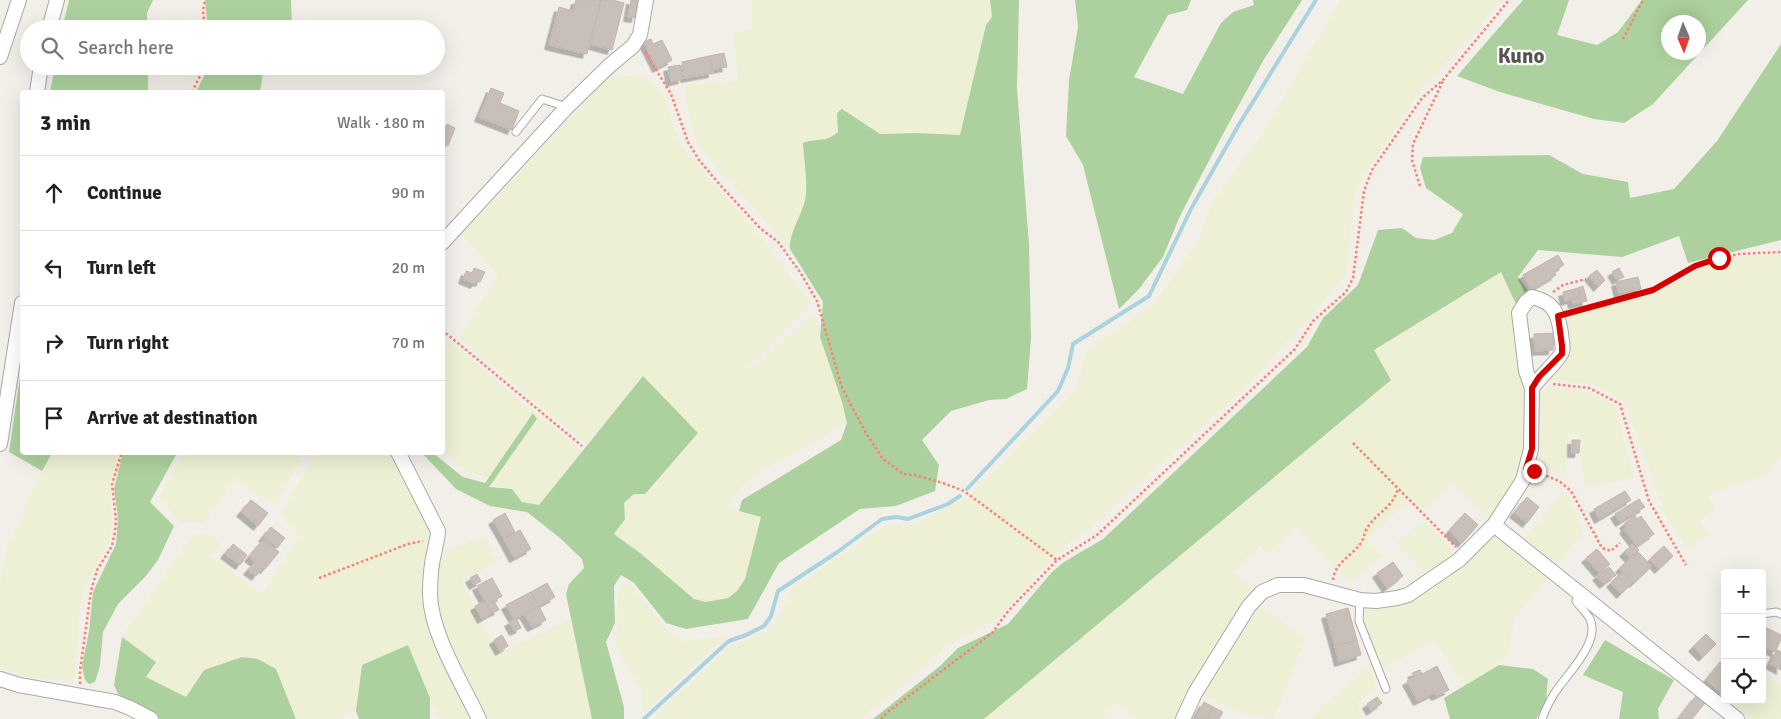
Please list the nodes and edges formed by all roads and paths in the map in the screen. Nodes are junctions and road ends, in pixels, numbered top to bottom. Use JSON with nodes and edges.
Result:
{"nodes":[{"id":1,"x":20,"y":0,"type":"edge"},
{"id":2,"x":56,"y":0,"type":"edge"},
{"id":3,"x":205,"y":0,"type":"edge"},
{"id":4,"x":646,"y":0,"type":"edge"},
{"id":5,"x":1509,"y":0,"type":"edge"},
{"id":6,"x":1644,"y":0,"type":"edge"},
{"id":7,"x":51,"y":20,"type":"edge"},
{"id":8,"x":204,"y":20,"type":"edge"},
{"id":9,"x":1623,"y":39,"type":"dead end"},
{"id":10,"x":638,"y":40,"type":"junction"},
{"id":11,"x":0,"y":57,"type":"edge"},
{"id":12,"x":40,"y":75,"type":"edge"},
{"id":13,"x":200,"y":75,"type":"edge"},
{"id":14,"x":1443,"y":80,"type":"junction"},
{"id":15,"x":37,"y":90,"type":"edge"},
{"id":16,"x":193,"y":90,"type":"edge"},
{"id":17,"x":568,"y":107,"type":"junction"},
{"id":18,"x":516,"y":132,"type":"dead end"},
{"id":19,"x":1420,"y":186,"type":"dead end"},
{"id":20,"x":445,"y":240,"type":"edge"},
{"id":21,"x":1781,"y":252,"type":"edge"},
{"id":22,"x":1586,"y":279,"type":"dead end"},
{"id":23,"x":1547,"y":303,"type":"junction"},
{"id":24,"x":20,"y":316,"type":"edge"},
{"id":25,"x":1558,"y":316,"type":"junction"},
{"id":26,"x":445,"y":332,"type":"edge"},
{"id":27,"x":1532,"y":388,"type":"junction"},
{"id":28,"x":1353,"y":442,"type":"dead end"},
{"id":29,"x":0,"y":444,"type":"edge"},
{"id":30,"x":582,"y":446,"type":"dead end"},
{"id":31,"x":121,"y":455,"type":"edge"},
{"id":32,"x":400,"y":455,"type":"edge"},
{"id":33,"x":1526,"y":469,"type":"junction"},
{"id":34,"x":1398,"y":488,"type":"junction"},
{"id":35,"x":1494,"y":525,"type":"junction"},
{"id":36,"x":438,"y":538,"type":"junction"},
{"id":37,"x":1620,"y":543,"type":"dead end"},
{"id":38,"x":1464,"y":555,"type":"junction"},
{"id":39,"x":1057,"y":560,"type":"junction"},
{"id":40,"x":1686,"y":565,"type":"dead end"},
{"id":41,"x":319,"y":578,"type":"dead end"},
{"id":42,"x":1332,"y":592,"type":"junction"},
{"id":43,"x":1580,"y":592,"type":"junction"},
{"id":44,"x":1360,"y":600,"type":"junction"},
{"id":45,"x":1766,"y":613,"type":"edge"},
{"id":46,"x":1781,"y":614,"type":"edge"},
{"id":47,"x":0,"y":679,"type":"edge"},
{"id":48,"x":1386,"y":689,"type":"dead end"},
{"id":49,"x":80,"y":696,"type":"junction"},
{"id":50,"x":150,"y":719,"type":"edge"},
{"id":51,"x":479,"y":719,"type":"edge"},
{"id":52,"x":881,"y":719,"type":"edge"},
{"id":53,"x":1183,"y":719,"type":"edge"},
{"id":54,"x":1542,"y":719,"type":"edge"},
{"id":55,"x":1737,"y":719,"type":"edge"}],
"edges":[{"from":1,"to":11,"type":"street"},
{"from":2,"to":7,"type":"street"},
{"from":3,"to":8,"type":"path"},
{"from":4,"to":10,"type":"street"},
{"from":5,"to":14,"type":"path"},
{"from":6,"to":9,"type":"path"},
{"from":10,"to":17,"type":"street"},
{"from":10,"to":39,"type":"path"},
{"from":12,"to":15,"type":"street"},
{"from":13,"to":16,"type":"path"},
{"from":14,"to":19,"type":"path"},
{"from":14,"to":39,"type":"path"},
{"from":17,"to":18,"type":"lane"},
{"from":17,"to":20,"type":"street"},
{"from":21,"to":25,"type":"path"},
{"from":22,"to":23,"type":"path"},
{"from":23,"to":25,"type":"street"},
{"from":23,"to":27,"type":"street"},
{"from":24,"to":29,"type":"street"},
{"from":25,"to":27,"type":"street"},
{"from":26,"to":30,"type":"path"},
{"from":27,"to":33,"type":"street"},
{"from":27,"to":40,"type":"path"},
{"from":28,"to":34,"type":"path"},
{"from":31,"to":49,"type":"path"},
{"from":32,"to":36,"type":"street"},
{"from":33,"to":35,"type":"street"},
{"from":33,"to":37,"type":"path"},
{"from":34,"to":38,"type":"path"},
{"from":34,"to":42,"type":"path"},
{"from":35,"to":38,"type":"street"},
{"from":35,"to":43,"type":"street"},
{"from":36,"to":41,"type":"path"},
{"from":36,"to":51,"type":"street"},
{"from":38,"to":44,"type":"street"},
{"from":39,"to":52,"type":"path"},
{"from":42,"to":44,"type":"street"},
{"from":42,"to":53,"type":"street"},
{"from":43,"to":54,"type":"lane"},
{"from":43,"to":55,"type":"street"},
{"from":44,"to":48,"type":"lane"},
{"from":45,"to":46,"type":"lane"},
{"from":47,"to":49,"type":"street"},
{"from":49,"to":50,"type":"street"}]}
